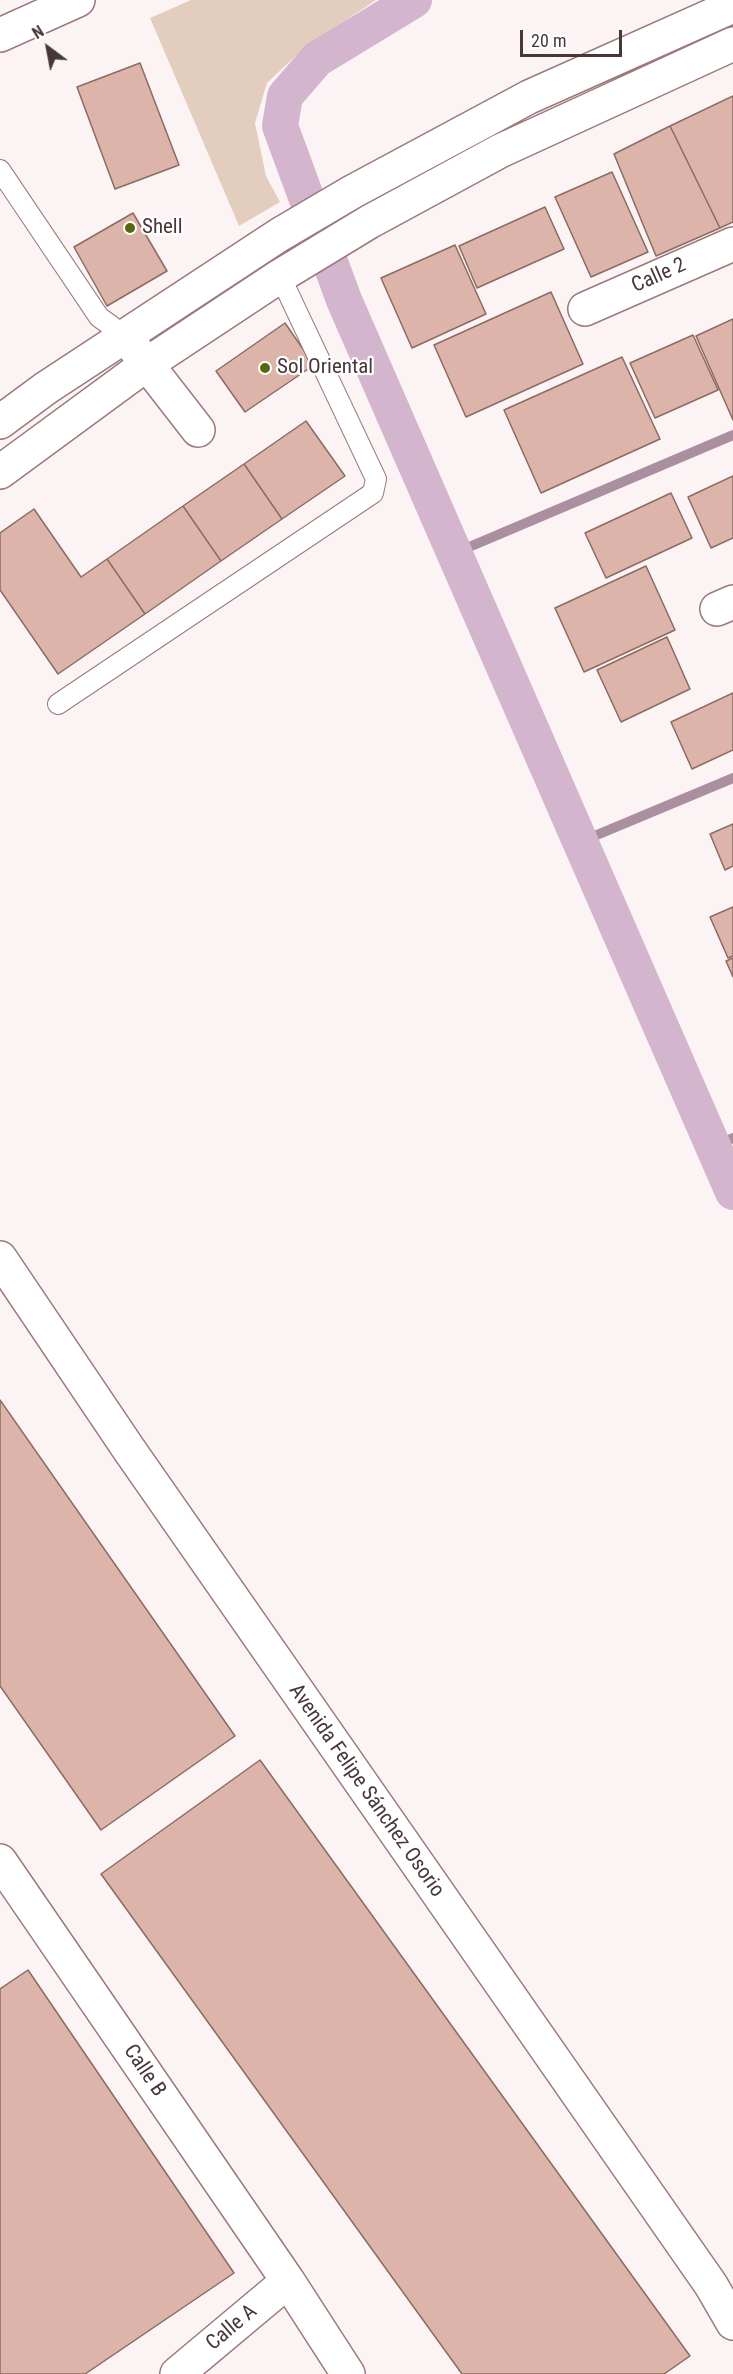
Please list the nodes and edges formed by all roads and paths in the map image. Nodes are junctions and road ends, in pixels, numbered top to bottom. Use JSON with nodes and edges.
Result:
{"nodes":[{"id":1,"x":78,"y":0,"type":"edge"},
{"id":2,"x":733,"y":6,"type":"edge"},
{"id":3,"x":0,"y":35,"type":"edge"},
{"id":4,"x":733,"y":44,"type":"edge"},
{"id":5,"x":0,"y":170,"type":"edge"},
{"id":6,"x":733,"y":244,"type":"edge"},
{"id":7,"x":287,"y":272,"type":"junction"},
{"id":8,"x":585,"y":309,"type":"dead end"},
{"id":9,"x":126,"y":336,"type":"junction"},
{"id":10,"x":147,"y":364,"type":"junction"},
{"id":11,"x":0,"y":422,"type":"edge"},
{"id":12,"x":198,"y":430,"type":"dead end"},
{"id":13,"x":0,"y":472,"type":"edge"},
{"id":14,"x":58,"y":704,"type":"dead end"},
{"id":15,"x":0,"y":1258,"type":"edge"},
{"id":16,"x":0,"y":1861,"type":"edge"},
{"id":17,"x":288,"y":2281,"type":"junction"},
{"id":18,"x":733,"y":2323,"type":"edge"},
{"id":19,"x":177,"y":2374,"type":"edge"},
{"id":20,"x":348,"y":2374,"type":"edge"}],
"edges":[{"from":1,"to":3,"type":"street"},
{"from":2,"to":9,"type":"street"},
{"from":4,"to":7,"type":"street"},
{"from":5,"to":9,"type":"lane"},
{"from":6,"to":8,"type":"street","name":"Calle 2"},
{"from":7,"to":10,"type":"street"},
{"from":7,"to":14,"type":"lane"},
{"from":9,"to":10,"type":"street"},
{"from":9,"to":11,"type":"street"},
{"from":10,"to":12,"type":"street"},
{"from":10,"to":13,"type":"street"},
{"from":15,"to":18,"type":"street","name":"Avenida Felipe Sánchez Osorio"},
{"from":16,"to":17,"type":"street","name":"Calle B"},
{"from":17,"to":19,"type":"street","name":"Calle A"},
{"from":17,"to":20,"type":"street","name":"Calle B"}]}
